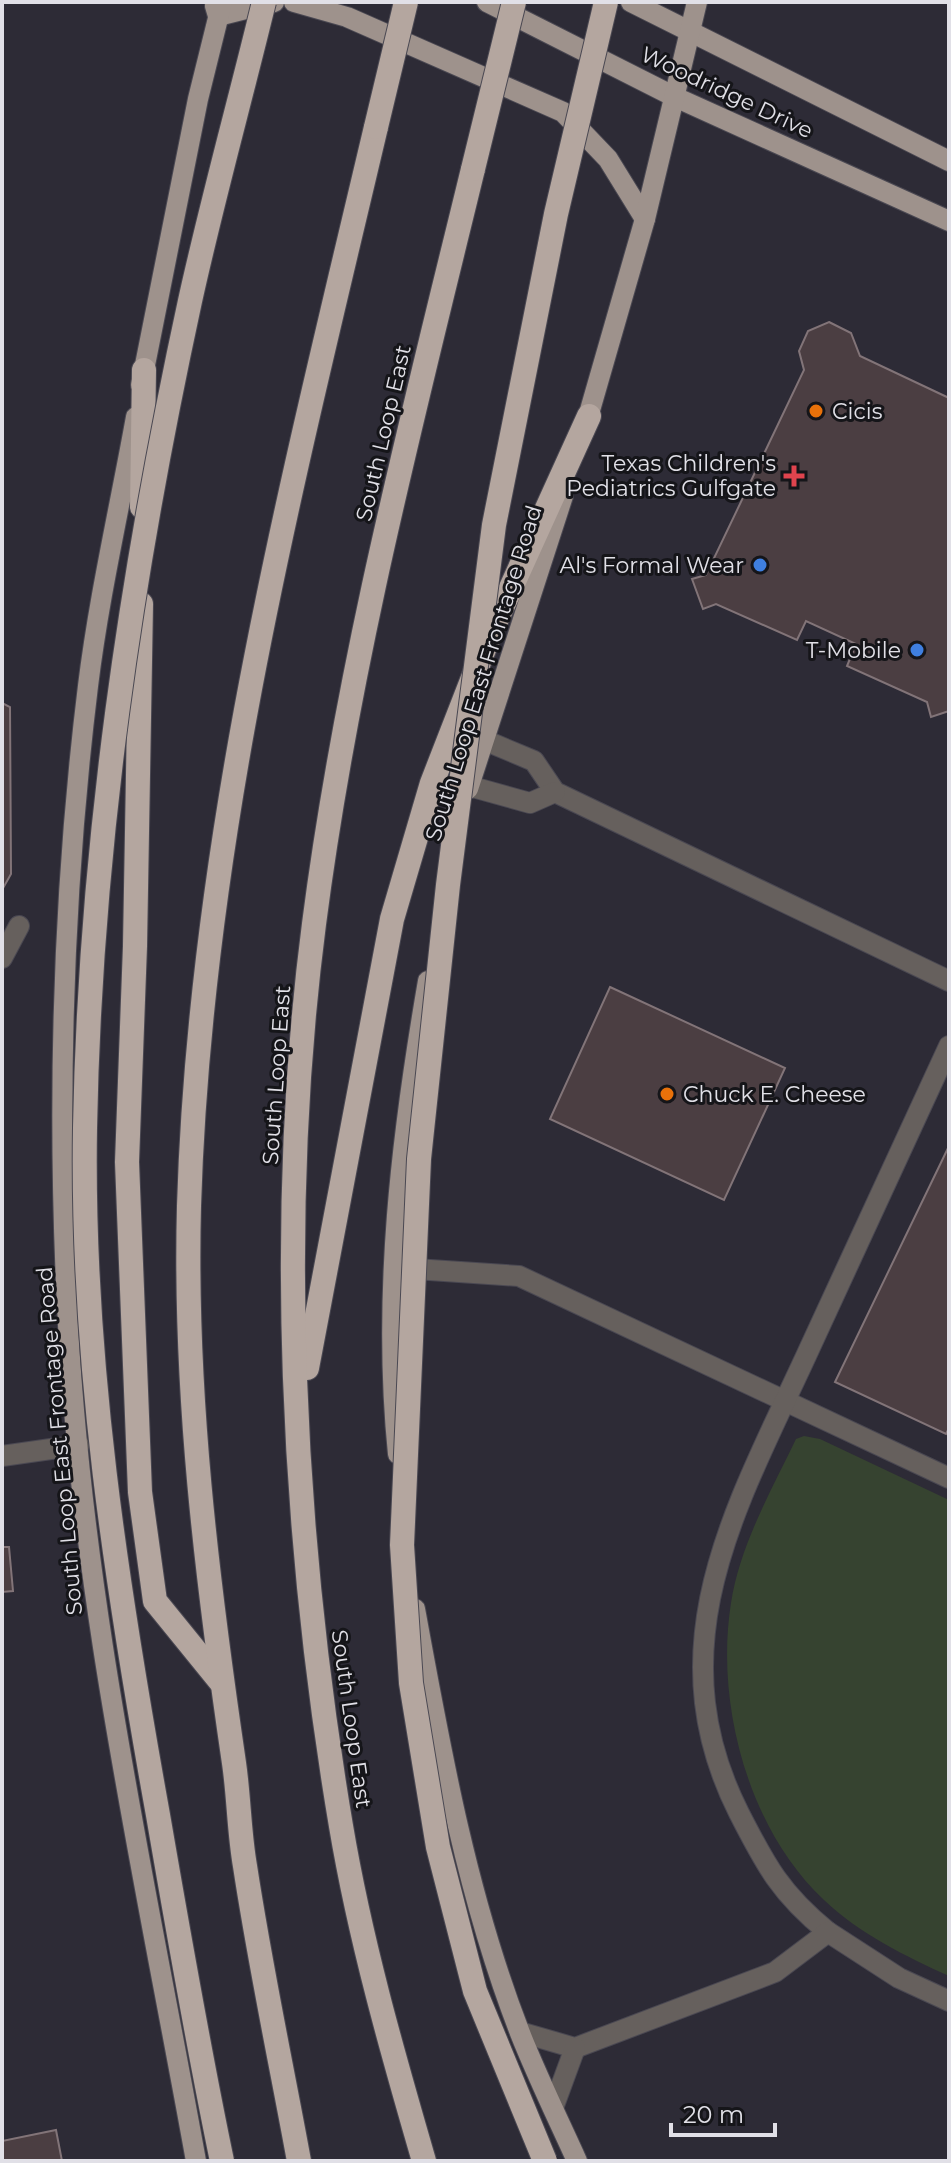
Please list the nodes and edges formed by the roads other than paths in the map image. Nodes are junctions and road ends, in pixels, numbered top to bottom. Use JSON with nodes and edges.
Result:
{"nodes":[{"id":1,"x":264,"y":2,"type":"edge"},
{"id":2,"x":274,"y":2,"type":"edge"},
{"id":3,"x":294,"y":2,"type":"edge"},
{"id":4,"x":406,"y":2,"type":"edge"},
{"id":5,"x":487,"y":2,"type":"edge"},
{"id":6,"x":514,"y":2,"type":"edge"},
{"id":7,"x":606,"y":2,"type":"edge"},
{"id":8,"x":631,"y":2,"type":"edge"},
{"id":9,"x":697,"y":2,"type":"edge"},
{"id":10,"x":218,"y":7,"type":"edge"},
{"id":11,"x":691,"y":32,"type":"junction"},
{"id":12,"x":675,"y":97,"type":"junction"},
{"id":13,"x":949,"y":161,"type":"edge"},
{"id":14,"x":645,"y":219,"type":"junction"},
{"id":15,"x":949,"y":221,"type":"edge"},
{"id":16,"x":144,"y":370,"type":"junction"},
{"id":17,"x":589,"y":416,"type":"junction"},
{"id":18,"x":484,"y":740,"type":"junction"},
{"id":19,"x":469,"y":786,"type":"junction"},
{"id":20,"x":555,"y":792,"type":"junction"},
{"id":21,"x":19,"y":926,"type":"dead end"},
{"id":22,"x":2,"y":958,"type":"edge"},
{"id":23,"x":949,"y":981,"type":"edge"},
{"id":24,"x":949,"y":1046,"type":"edge"},
{"id":25,"x":392,"y":1268,"type":"junction"},
{"id":26,"x":785,"y":1404,"type":"junction"},
{"id":27,"x":298,"y":1418,"type":"junction"},
{"id":28,"x":79,"y":1445,"type":"junction"},
{"id":29,"x":2,"y":1456,"type":"edge"},
{"id":30,"x":949,"y":1478,"type":"edge"},
{"id":31,"x":220,"y":1681,"type":"junction"},
{"id":32,"x":828,"y":1932,"type":"junction"},
{"id":33,"x":949,"y":2001,"type":"edge"},
{"id":34,"x":520,"y":2032,"type":"junction"},
{"id":35,"x":575,"y":2048,"type":"junction"},
{"id":36,"x":553,"y":2108,"type":"junction"},
{"id":37,"x":196,"y":2161,"type":"edge"},
{"id":38,"x":222,"y":2161,"type":"edge"},
{"id":39,"x":299,"y":2161,"type":"edge"},
{"id":40,"x":424,"y":2161,"type":"edge"},
{"id":41,"x":545,"y":2161,"type":"edge"},
{"id":42,"x":577,"y":2161,"type":"edge"}],
"edges":[{"from":1,"to":38,"type":"highway","bridge":true},
{"from":2,"to":10,"type":"main road"},
{"from":3,"to":14,"type":"main road"},
{"from":4,"to":31,"type":"highway","bridge":true},
{"from":5,"to":12,"type":"main road","name":"Woodridge Drive"},
{"from":6,"to":27,"type":"highway","name":"South Loop East","bridge":true},
{"from":7,"to":41,"type":"highway","bridge":true},
{"from":8,"to":11,"type":"main road","name":"Woodridge Drive"},
{"from":9,"to":11,"type":"main road","name":"South Loop East Frontage Road"},
{"from":10,"to":16,"type":"main road","name":"South Loop East Frontage Road"},
{"from":11,"to":12,"type":"main road","name":"South Loop East Frontage Road"},
{"from":11,"to":13,"type":"main road","name":"Woodridge Drive"},
{"from":12,"to":14,"type":"main road","name":"South Loop East Frontage Road"},
{"from":12,"to":15,"type":"main road","name":"Woodridge Drive"},
{"from":14,"to":17,"type":"main road","name":"South Loop East Frontage Road"},
{"from":16,"to":28,"type":"main road","name":"South Loop East Frontage Road"},
{"from":16,"to":31,"type":"highway"},
{"from":17,"to":18,"type":"main road","name":"South Loop East Frontage Road"},
{"from":17,"to":27,"type":"highway"},
{"from":18,"to":19,"type":"main road","name":"South Loop East Frontage Road"},
{"from":18,"to":20,"type":"lane"},
{"from":19,"to":20,"type":"lane"},
{"from":19,"to":25,"type":"main road","name":"South Loop East Frontage Road"},
{"from":20,"to":23,"type":"lane"},
{"from":21,"to":22,"type":"lane"},
{"from":24,"to":26,"type":"lane"},
{"from":25,"to":26,"type":"lane"},
{"from":25,"to":34,"type":"main road","name":"South Loop East Frontage Road"},
{"from":26,"to":30,"type":"lane"},
{"from":26,"to":32,"type":"lane"},
{"from":27,"to":40,"type":"highway","name":"South Loop East"},
{"from":28,"to":29,"type":"lane"},
{"from":28,"to":37,"type":"main road","name":"South Loop East Frontage Road"},
{"from":31,"to":39,"type":"highway"},
{"from":32,"to":33,"type":"lane"},
{"from":32,"to":35,"type":"lane"},
{"from":34,"to":35,"type":"lane"},
{"from":34,"to":36,"type":"main road","name":"South Loop East Frontage Road"},
{"from":35,"to":36,"type":"lane"},
{"from":36,"to":42,"type":"main road","name":"South Loop East Frontage Road"}]}
